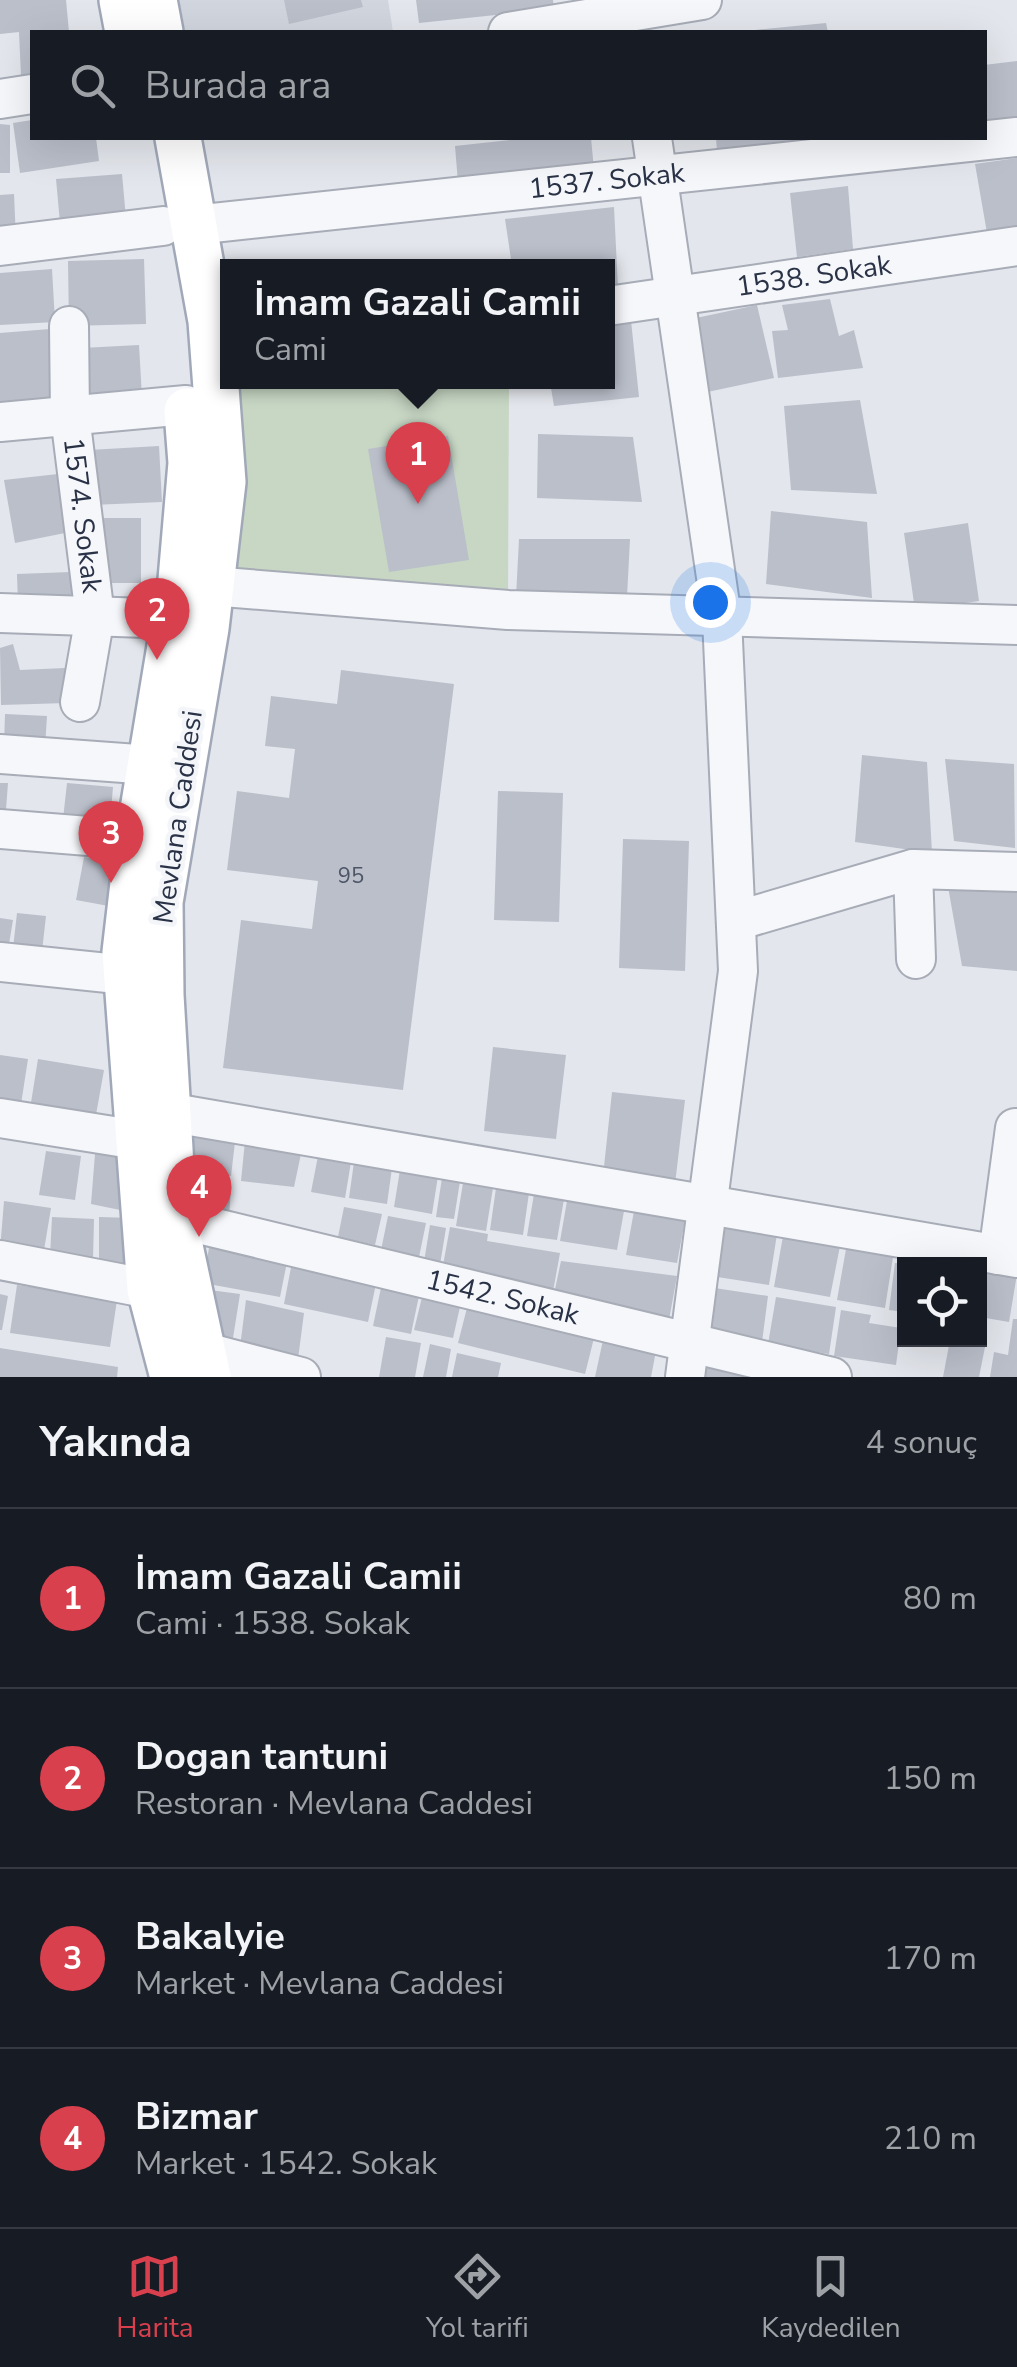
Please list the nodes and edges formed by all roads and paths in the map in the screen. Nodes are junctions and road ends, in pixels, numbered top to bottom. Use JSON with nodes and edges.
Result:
{"nodes":[{"id":1,"x":122,"y":0,"type":"edge"},
{"id":2,"x":154,"y":0,"type":"edge"},
{"id":3,"x":702,"y":0,"type":"edge"},
{"id":4,"x":633,"y":14,"type":"edge"},
{"id":5,"x":128,"y":30,"type":"edge"},
{"id":6,"x":160,"y":30,"type":"edge"},
{"id":7,"x":522,"y":30,"type":"edge"},
{"id":8,"x":30,"y":94,"type":"edge"},
{"id":9,"x":0,"y":100,"type":"edge"},
{"id":10,"x":1017,"y":137,"type":"edge"},
{"id":11,"x":987,"y":139,"type":"edge"},
{"id":12,"x":148,"y":140,"type":"edge"},
{"id":13,"x":178,"y":140,"type":"edge"},
{"id":14,"x":960,"y":140,"type":"edge"},
{"id":15,"x":654,"y":156,"type":"edge"},
{"id":16,"x":179,"y":226,"type":"junction"},
{"id":17,"x":0,"y":246,"type":"edge"},
{"id":18,"x":1017,"y":246,"type":"edge"},
{"id":19,"x":674,"y":294,"type":"junction"},
{"id":20,"x":615,"y":305,"type":"edge"},
{"id":21,"x":69,"y":326,"type":"dead end"},
{"id":22,"x":209,"y":384,"type":"edge"},
{"id":23,"x":70,"y":416,"type":"junction"},
{"id":24,"x":0,"y":422,"type":"edge"},
{"id":25,"x":210,"y":586,"type":"junction"},
{"id":26,"x":0,"y":613,"type":"edge"},
{"id":27,"x":95,"y":616,"type":"junction"},
{"id":28,"x":722,"y":618,"type":"junction"},
{"id":29,"x":175,"y":619,"type":"junction"},
{"id":30,"x":1017,"y":625,"type":"edge"},
{"id":31,"x":80,"y":702,"type":"dead end"},
{"id":32,"x":0,"y":754,"type":"edge"},
{"id":33,"x":150,"y":764,"type":"junction"},
{"id":34,"x":0,"y":828,"type":"edge"},
{"id":35,"x":138,"y":840,"type":"junction"},
{"id":36,"x":913,"y":869,"type":"junction"},
{"id":37,"x":1017,"y":872,"type":"edge"},
{"id":38,"x":736,"y":921,"type":"junction"},
{"id":39,"x":916,"y":960,"type":"dead end"},
{"id":40,"x":0,"y":962,"type":"edge"},
{"id":41,"x":127,"y":975,"type":"junction"},
{"id":42,"x":0,"y":1118,"type":"edge"},
{"id":43,"x":152,"y":1126,"type":"junction"},
{"id":44,"x":1015,"y":1128,"type":"edge"},
{"id":45,"x":710,"y":1203,"type":"junction"},
{"id":46,"x":174,"y":1218,"type":"junction"},
{"id":47,"x":1008,"y":1256,"type":"edge"},
{"id":48,"x":0,"y":1260,"type":"edge"},
{"id":49,"x":150,"y":1289,"type":"junction"},
{"id":50,"x":687,"y":1360,"type":"edge"},
{"id":51,"x":194,"y":1368,"type":"edge"},
{"id":52,"x":301,"y":1377,"type":"edge"},
{"id":53,"x":832,"y":1377,"type":"edge"}],
"edges":[{"from":1,"to":5,"type":"main road"},
{"from":2,"to":6,"type":"main road"},
{"from":3,"to":4,"type":"street"},
{"from":4,"to":7,"type":"street"},
{"from":8,"to":9,"type":"street"},
{"from":10,"to":11,"type":"street","name":"1537. Sokak"},
{"from":12,"to":16,"type":"main road","name":"Mevlana Caddesi"},
{"from":13,"to":16,"type":"main road","name":"Mevlana Caddesi"},
{"from":14,"to":15,"type":"street","name":"1537. Sokak"},
{"from":15,"to":16,"type":"street","name":"1537. Sokak"},
{"from":15,"to":19,"type":"street"},
{"from":16,"to":17,"type":"street","name":"1537. Sokak"},
{"from":16,"to":22,"type":"main road","name":"Mevlana Caddesi"},
{"from":18,"to":19,"type":"street","name":"1538. Sokak"},
{"from":19,"to":20,"type":"street","name":"1538. Sokak"},
{"from":19,"to":28,"type":"street"},
{"from":21,"to":23,"type":"street","name":"1574. Sokak"},
{"from":22,"to":23,"type":"street"},
{"from":22,"to":25,"type":"main road","name":"Mevlana Caddesi"},
{"from":22,"to":29,"type":"main road","name":"Mevlana Caddesi"},
{"from":23,"to":24,"type":"street"},
{"from":23,"to":27,"type":"street","name":"1574. Sokak"},
{"from":25,"to":28,"type":"street"},
{"from":25,"to":43,"type":"main road","name":"Mevlana Caddesi"},
{"from":26,"to":27,"type":"street"},
{"from":27,"to":29,"type":"street"},
{"from":27,"to":31,"type":"street","name":"1574. Sokak"},
{"from":28,"to":30,"type":"street"},
{"from":28,"to":38,"type":"street"},
{"from":29,"to":33,"type":"main road","name":"Mevlana Caddesi"},
{"from":32,"to":33,"type":"street"},
{"from":33,"to":35,"type":"main road","name":"Mevlana Caddesi"},
{"from":34,"to":35,"type":"street"},
{"from":35,"to":41,"type":"main road","name":"Mevlana Caddesi"},
{"from":36,"to":37,"type":"street"},
{"from":36,"to":38,"type":"street"},
{"from":36,"to":39,"type":"street"},
{"from":38,"to":45,"type":"street"},
{"from":40,"to":41,"type":"street"},
{"from":41,"to":43,"type":"main road","name":"Mevlana Caddesi"},
{"from":42,"to":43,"type":"street"},
{"from":43,"to":45,"type":"street"},
{"from":43,"to":46,"type":"main road","name":"Mevlana Caddesi"},
{"from":43,"to":49,"type":"main road","name":"Mevlana Caddesi"},
{"from":44,"to":47,"type":"street"},
{"from":45,"to":47,"type":"street"},
{"from":45,"to":50,"type":"street"},
{"from":46,"to":50,"type":"street","name":"1542. Sokak"},
{"from":46,"to":51,"type":"main road","name":"Mevlana Caddesi"},
{"from":48,"to":49,"type":"street"},
{"from":49,"to":51,"type":"main road","name":"Mevlana Caddesi"},
{"from":50,"to":53,"type":"street","name":"1542. Sokak"},
{"from":51,"to":52,"type":"street"}]}
